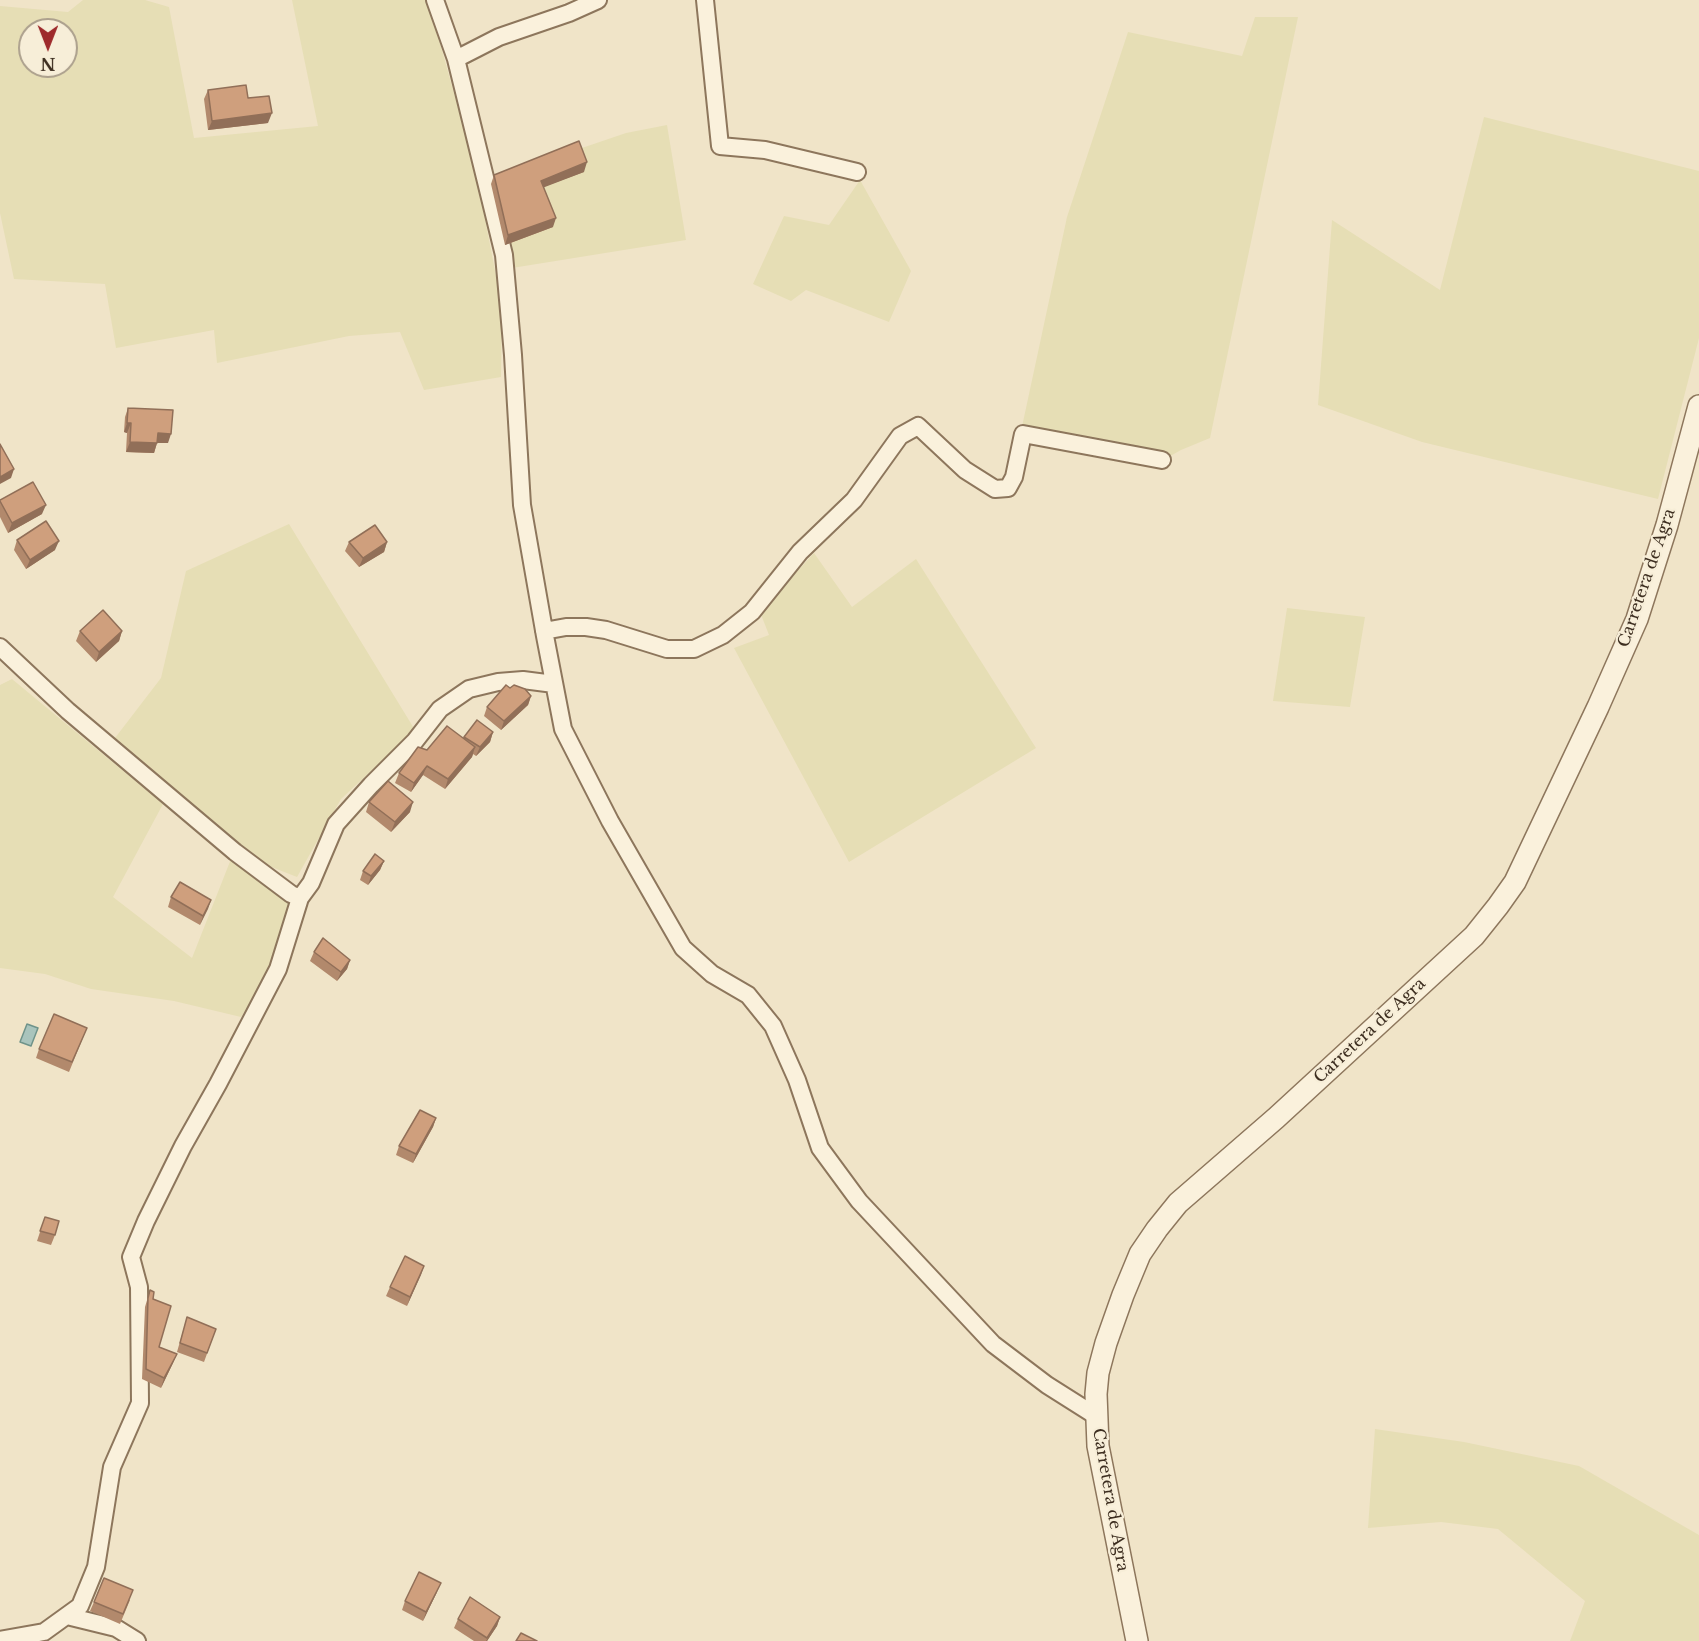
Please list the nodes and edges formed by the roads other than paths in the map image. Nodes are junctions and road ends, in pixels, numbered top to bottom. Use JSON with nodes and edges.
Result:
{"nodes":[{"id":1,"x":435,"y":0,"type":"edge"},
{"id":2,"x":598,"y":0,"type":"edge"},
{"id":3,"x":705,"y":0,"type":"edge"},
{"id":4,"x":456,"y":58,"type":"junction"},
{"id":5,"x":857,"y":172,"type":"dead end"},
{"id":6,"x":1699,"y":406,"type":"edge"},
{"id":7,"x":1162,"y":460,"type":"dead end"},
{"id":8,"x":544,"y":631,"type":"junction"},
{"id":9,"x":0,"y":647,"type":"edge"},
{"id":10,"x":555,"y":684,"type":"junction"},
{"id":11,"x":300,"y":898,"type":"junction"},
{"id":12,"x":1096,"y":1416,"type":"junction"},
{"id":13,"x":67,"y":1616,"type":"junction"},
{"id":14,"x":0,"y":1640,"type":"edge"},
{"id":15,"x":137,"y":1641,"type":"edge"},
{"id":16,"x":1137,"y":1641,"type":"edge"}],
"edges":[{"from":1,"to":4,"type":"street"},
{"from":2,"to":4,"type":"street"},
{"from":3,"to":5,"type":"street"},
{"from":4,"to":8,"type":"street"},
{"from":6,"to":12,"type":"street","name":"Carretera de Agra"},
{"from":7,"to":8,"type":"street"},
{"from":8,"to":10,"type":"street"},
{"from":9,"to":11,"type":"street"},
{"from":10,"to":11,"type":"street"},
{"from":10,"to":12,"type":"street"},
{"from":11,"to":13,"type":"street"},
{"from":12,"to":16,"type":"street","name":"Carretera de Agra"},
{"from":13,"to":14,"type":"street"},
{"from":13,"to":15,"type":"street"}]}
